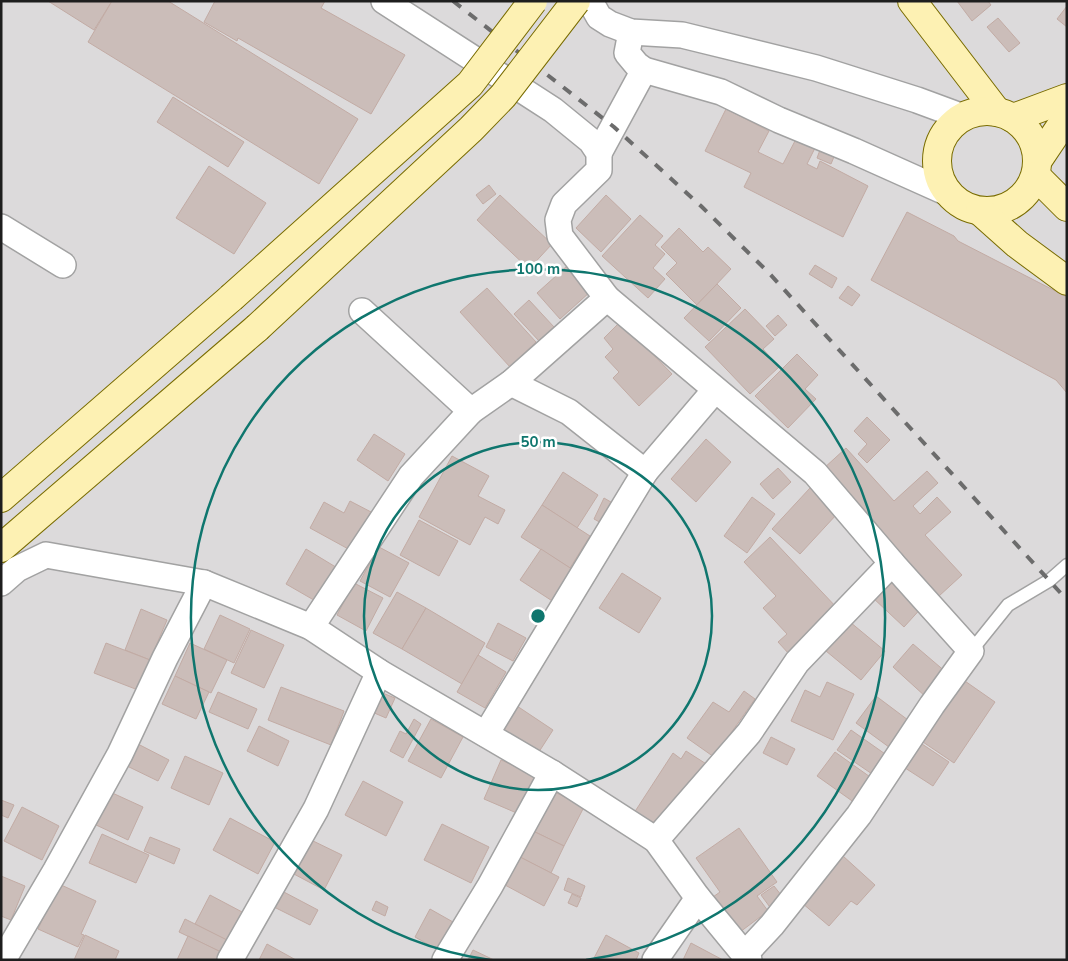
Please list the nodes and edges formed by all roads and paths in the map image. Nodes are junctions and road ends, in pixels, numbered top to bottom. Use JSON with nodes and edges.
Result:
{"nodes":[{"id":1,"x":384,"y":1,"type":"edge"},
{"id":2,"x":533,"y":1,"type":"edge"},
{"id":3,"x":576,"y":1,"type":"edge"},
{"id":4,"x":590,"y":1,"type":"edge"},
{"id":5,"x":912,"y":1,"type":"edge"},
{"id":6,"x":631,"y":32,"type":"junction"},
{"id":7,"x":644,"y":70,"type":"junction"},
{"id":8,"x":1067,"y":98,"type":"edge"},
{"id":9,"x":1005,"y":115,"type":"junction"},
{"id":10,"x":1067,"y":116,"type":"edge"},
{"id":11,"x":964,"y":117,"type":"junction"},
{"id":12,"x":599,"y":154,"type":"junction"},
{"id":13,"x":1037,"y":168,"type":"junction"},
{"id":14,"x":950,"y":194,"type":"junction"},
{"id":15,"x":1067,"y":207,"type":"edge"},
{"id":16,"x":980,"y":211,"type":"junction"},
{"id":17,"x":1,"y":227,"type":"edge"},
{"id":18,"x":63,"y":264,"type":"dead end"},
{"id":19,"x":1067,"y":281,"type":"edge"},
{"id":20,"x":607,"y":298,"type":"junction"},
{"id":21,"x":362,"y":310,"type":"dead end"},
{"id":22,"x":512,"y":383,"type":"junction"},
{"id":23,"x":715,"y":390,"type":"junction"},
{"id":24,"x":471,"y":411,"type":"junction"},
{"id":25,"x":645,"y":472,"type":"junction"},
{"id":26,"x":1,"y":498,"type":"edge"},
{"id":27,"x":1,"y":548,"type":"edge"},
{"id":28,"x":892,"y":564,"type":"junction"},
{"id":29,"x":1067,"y":565,"type":"edge"},
{"id":30,"x":1,"y":583,"type":"edge"},
{"id":31,"x":204,"y":583,"type":"junction"},
{"id":32,"x":311,"y":627,"type":"junction"},
{"id":33,"x":971,"y":651,"type":"junction"},
{"id":34,"x":379,"y":672,"type":"junction"},
{"id":35,"x":486,"y":734,"type":"junction"},
{"id":36,"x":552,"y":773,"type":"junction"},
{"id":37,"x":656,"y":840,"type":"junction"},
{"id":38,"x":698,"y":898,"type":"junction"},
{"id":39,"x":747,"y":957,"type":"edge"},
{"id":40,"x":3,"y":960,"type":"edge"},
{"id":41,"x":230,"y":960,"type":"edge"},
{"id":42,"x":445,"y":960,"type":"edge"},
{"id":43,"x":655,"y":960,"type":"edge"}],
"edges":[{"from":1,"to":12,"type":"street"},
{"from":2,"to":26,"type":"street","bridge":true},
{"from":3,"to":27,"type":"street","bridge":true},
{"from":4,"to":6,"type":"street"},
{"from":5,"to":9,"type":"street"},
{"from":6,"to":7,"type":"street"},
{"from":6,"to":11,"type":"street"},
{"from":7,"to":12,"type":"street"},
{"from":7,"to":14,"type":"street"},
{"from":8,"to":9,"type":"street"},
{"from":9,"to":11,"type":"street"},
{"from":9,"to":13,"type":"street"},
{"from":10,"to":13,"type":"street"},
{"from":11,"to":14,"type":"street"},
{"from":12,"to":20,"type":"street"},
{"from":13,"to":15,"type":"street"},
{"from":13,"to":16,"type":"street"},
{"from":14,"to":16,"type":"street"},
{"from":16,"to":19,"type":"street"},
{"from":17,"to":18,"type":"street"},
{"from":20,"to":22,"type":"street"},
{"from":20,"to":23,"type":"street"},
{"from":21,"to":24,"type":"street"},
{"from":22,"to":24,"type":"street"},
{"from":22,"to":25,"type":"street"},
{"from":23,"to":25,"type":"street"},
{"from":23,"to":28,"type":"street"},
{"from":24,"to":32,"type":"street"},
{"from":25,"to":35,"type":"street"},
{"from":28,"to":33,"type":"street"},
{"from":28,"to":37,"type":"street"},
{"from":29,"to":33,"type":"lane"},
{"from":30,"to":31,"type":"street"},
{"from":31,"to":32,"type":"street"},
{"from":31,"to":40,"type":"street"},
{"from":32,"to":34,"type":"street"},
{"from":33,"to":39,"type":"street"},
{"from":34,"to":35,"type":"street"},
{"from":34,"to":41,"type":"street"},
{"from":35,"to":36,"type":"street"},
{"from":36,"to":37,"type":"street"},
{"from":36,"to":42,"type":"street"},
{"from":37,"to":38,"type":"street"},
{"from":38,"to":39,"type":"street"},
{"from":38,"to":43,"type":"street"}]}
